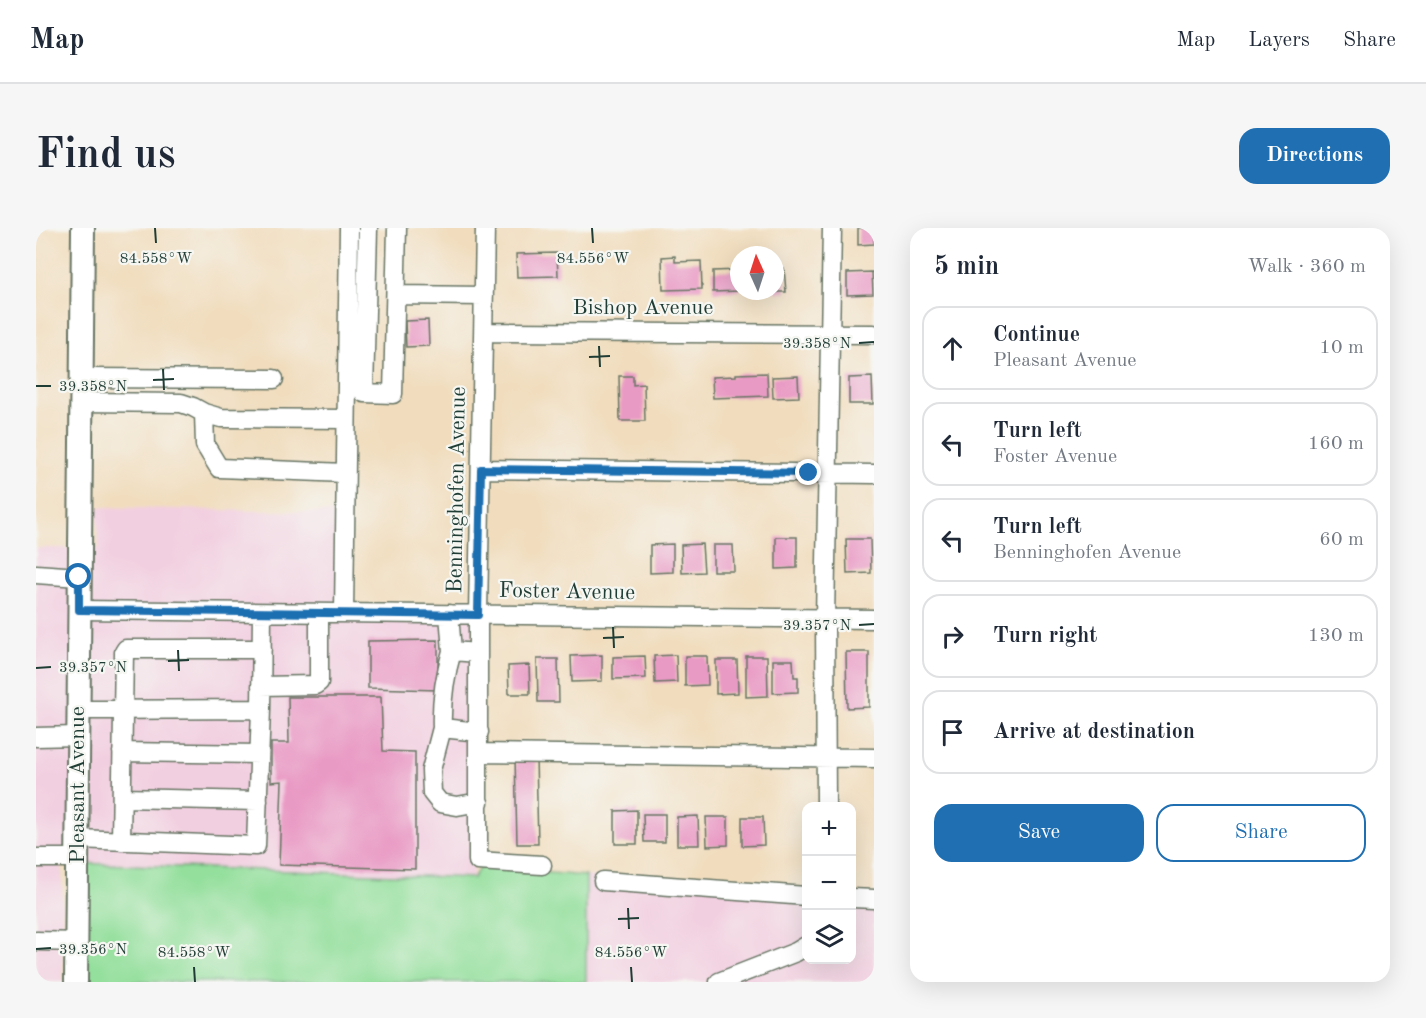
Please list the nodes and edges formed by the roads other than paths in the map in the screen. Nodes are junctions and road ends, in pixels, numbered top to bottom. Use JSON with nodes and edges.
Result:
{"nodes":[{"id":1,"x":83,"y":228,"type":"edge"},
{"id":2,"x":348,"y":228,"type":"edge"},
{"id":3,"x":368,"y":228,"type":"edge"},
{"id":4,"x":397,"y":228,"type":"edge"},
{"id":5,"x":485,"y":228,"type":"edge"},
{"id":6,"x":832,"y":228,"type":"edge"},
{"id":7,"x":396,"y":295,"type":"junction"},
{"id":8,"x":484,"y":296,"type":"junction"},
{"id":9,"x":484,"y":332,"type":"junction"},
{"id":10,"x":831,"y":333,"type":"junction"},
{"id":11,"x":874,"y":334,"type":"edge"},
{"id":12,"x":82,"y":378,"type":"junction"},
{"id":13,"x":274,"y":379,"type":"dead end"},
{"id":14,"x":82,"y":402,"type":"junction"},
{"id":15,"x":204,"y":413,"type":"junction"},
{"id":16,"x":346,"y":419,"type":"junction"},
{"id":17,"x":481,"y":469,"type":"junction"},
{"id":18,"x":345,"y":473,"type":"junction"},
{"id":19,"x":828,"y":473,"type":"junction"},
{"id":20,"x":874,"y":474,"type":"edge"},
{"id":21,"x":36,"y":574,"type":"edge"},
{"id":22,"x":79,"y":577,"type":"junction"},
{"id":23,"x":79,"y":610,"type":"junction"},
{"id":24,"x":262,"y":613,"type":"junction"},
{"id":25,"x":344,"y":613,"type":"junction"},
{"id":26,"x":320,"y":614,"type":"junction"},
{"id":27,"x":449,"y":614,"type":"junction"},
{"id":28,"x":478,"y":615,"type":"junction"},
{"id":29,"x":825,"y":619,"type":"junction"},
{"id":30,"x":874,"y":619,"type":"edge"},
{"id":31,"x":262,"y":649,"type":"junction"},
{"id":32,"x":452,"y":651,"type":"junction"},
{"id":33,"x":478,"y":653,"type":"junction"},
{"id":34,"x":261,"y":686,"type":"junction"},
{"id":35,"x":78,"y":710,"type":"junction"},
{"id":36,"x":261,"y":710,"type":"junction"},
{"id":37,"x":123,"y":711,"type":"junction"},
{"id":38,"x":442,"y":728,"type":"junction"},
{"id":39,"x":479,"y":732,"type":"junction"},
{"id":40,"x":78,"y":736,"type":"junction"},
{"id":41,"x":36,"y":737,"type":"edge"},
{"id":42,"x":122,"y":752,"type":"junction"},
{"id":43,"x":479,"y":753,"type":"junction"},
{"id":44,"x":259,"y":754,"type":"junction"},
{"id":45,"x":826,"y":757,"type":"junction"},
{"id":46,"x":874,"y":758,"type":"edge"},
{"id":47,"x":122,"y":798,"type":"junction"},
{"id":48,"x":258,"y":801,"type":"junction"},
{"id":49,"x":478,"y":802,"type":"junction"},
{"id":50,"x":826,"y":802,"type":"edge"},
{"id":51,"x":121,"y":841,"type":"junction"},
{"id":52,"x":77,"y":849,"type":"junction"},
{"id":53,"x":36,"y":858,"type":"edge"},
{"id":54,"x":542,"y":865,"type":"dead end"},
{"id":55,"x":603,"y":881,"type":"dead end"},
{"id":56,"x":802,"y":896,"type":"edge"},
{"id":57,"x":856,"y":898,"type":"edge"},
{"id":58,"x":874,"y":899,"type":"edge"},
{"id":59,"x":36,"y":941,"type":"edge"},
{"id":60,"x":77,"y":942,"type":"junction"},
{"id":61,"x":802,"y":949,"type":"edge"},
{"id":62,"x":747,"y":977,"type":"edge"},
{"id":63,"x":76,"y":982,"type":"edge"},
{"id":64,"x":719,"y":982,"type":"edge"}],
"edges":[{"from":1,"to":12,"type":"main road","name":"Pleasant Avenue"},
{"from":2,"to":16,"type":"street"},
{"from":3,"to":7,"type":"street"},
{"from":4,"to":7,"type":"street"},
{"from":5,"to":8,"type":"street","name":"Benninghofen Avenue"},
{"from":6,"to":10,"type":"street"},
{"from":7,"to":8,"type":"street"},
{"from":8,"to":9,"type":"street","name":"Benninghofen Avenue"},
{"from":9,"to":10,"type":"street","name":"Bishop Avenue"},
{"from":9,"to":17,"type":"street","name":"Benninghofen Avenue"},
{"from":10,"to":11,"type":"street","name":"Bishop Avenue"},
{"from":10,"to":19,"type":"street"},
{"from":12,"to":13,"type":"street"},
{"from":12,"to":14,"type":"main road","name":"Pleasant Avenue"},
{"from":14,"to":15,"type":"street"},
{"from":14,"to":22,"type":"main road","name":"Pleasant Avenue"},
{"from":15,"to":16,"type":"street"},
{"from":15,"to":18,"type":"street"},
{"from":16,"to":18,"type":"street"},
{"from":17,"to":19,"type":"street"},
{"from":17,"to":28,"type":"street","name":"Benninghofen Avenue"},
{"from":18,"to":25,"type":"street"},
{"from":19,"to":20,"type":"street"},
{"from":19,"to":29,"type":"street"},
{"from":21,"to":22,"type":"street"},
{"from":22,"to":23,"type":"main road","name":"Pleasant Avenue"},
{"from":23,"to":24,"type":"street","name":"Foster Avenue"},
{"from":23,"to":35,"type":"main road","name":"Pleasant Avenue"},
{"from":24,"to":26,"type":"street","name":"Foster Avenue"},
{"from":24,"to":31,"type":"street"},
{"from":25,"to":26,"type":"street","name":"Foster Avenue"},
{"from":25,"to":27,"type":"street","name":"Foster Avenue"},
{"from":26,"to":34,"type":"street"},
{"from":27,"to":28,"type":"street","name":"Foster Avenue"},
{"from":27,"to":32,"type":"street"},
{"from":28,"to":29,"type":"street","name":"Foster Avenue"},
{"from":28,"to":33,"type":"street","name":"Benninghofen Avenue"},
{"from":29,"to":30,"type":"street","name":"Foster Avenue"},
{"from":29,"to":45,"type":"street"},
{"from":31,"to":34,"type":"street"},
{"from":31,"to":37,"type":"street"},
{"from":32,"to":33,"type":"street"},
{"from":32,"to":38,"type":"street"},
{"from":33,"to":39,"type":"street","name":"Benninghofen Avenue"},
{"from":34,"to":36,"type":"street"},
{"from":35,"to":37,"type":"street"},
{"from":35,"to":40,"type":"main road","name":"Pleasant Avenue"},
{"from":36,"to":37,"type":"street"},
{"from":36,"to":44,"type":"street"},
{"from":37,"to":42,"type":"street"},
{"from":38,"to":39,"type":"street"},
{"from":38,"to":49,"type":"street"},
{"from":39,"to":43,"type":"street","name":"Benninghofen Avenue"},
{"from":40,"to":41,"type":"street"},
{"from":40,"to":52,"type":"main road","name":"Pleasant Avenue"},
{"from":42,"to":44,"type":"street"},
{"from":42,"to":47,"type":"street"},
{"from":43,"to":45,"type":"street"},
{"from":43,"to":49,"type":"street","name":"Benninghofen Avenue"},
{"from":44,"to":48,"type":"street"},
{"from":45,"to":46,"type":"street"},
{"from":45,"to":50,"type":"street"},
{"from":47,"to":48,"type":"street"},
{"from":47,"to":51,"type":"street"},
{"from":48,"to":51,"type":"street"},
{"from":49,"to":54,"type":"street","name":"Benninghofen Avenue"},
{"from":51,"to":52,"type":"street"},
{"from":52,"to":53,"type":"street"},
{"from":52,"to":60,"type":"main road","name":"Pleasant Avenue"},
{"from":55,"to":56,"type":"street"},
{"from":57,"to":58,"type":"street"},
{"from":59,"to":60,"type":"street"},
{"from":60,"to":63,"type":"main road","name":"Pleasant Avenue"},
{"from":61,"to":62,"type":"street"},
{"from":62,"to":64,"type":"street"}]}
